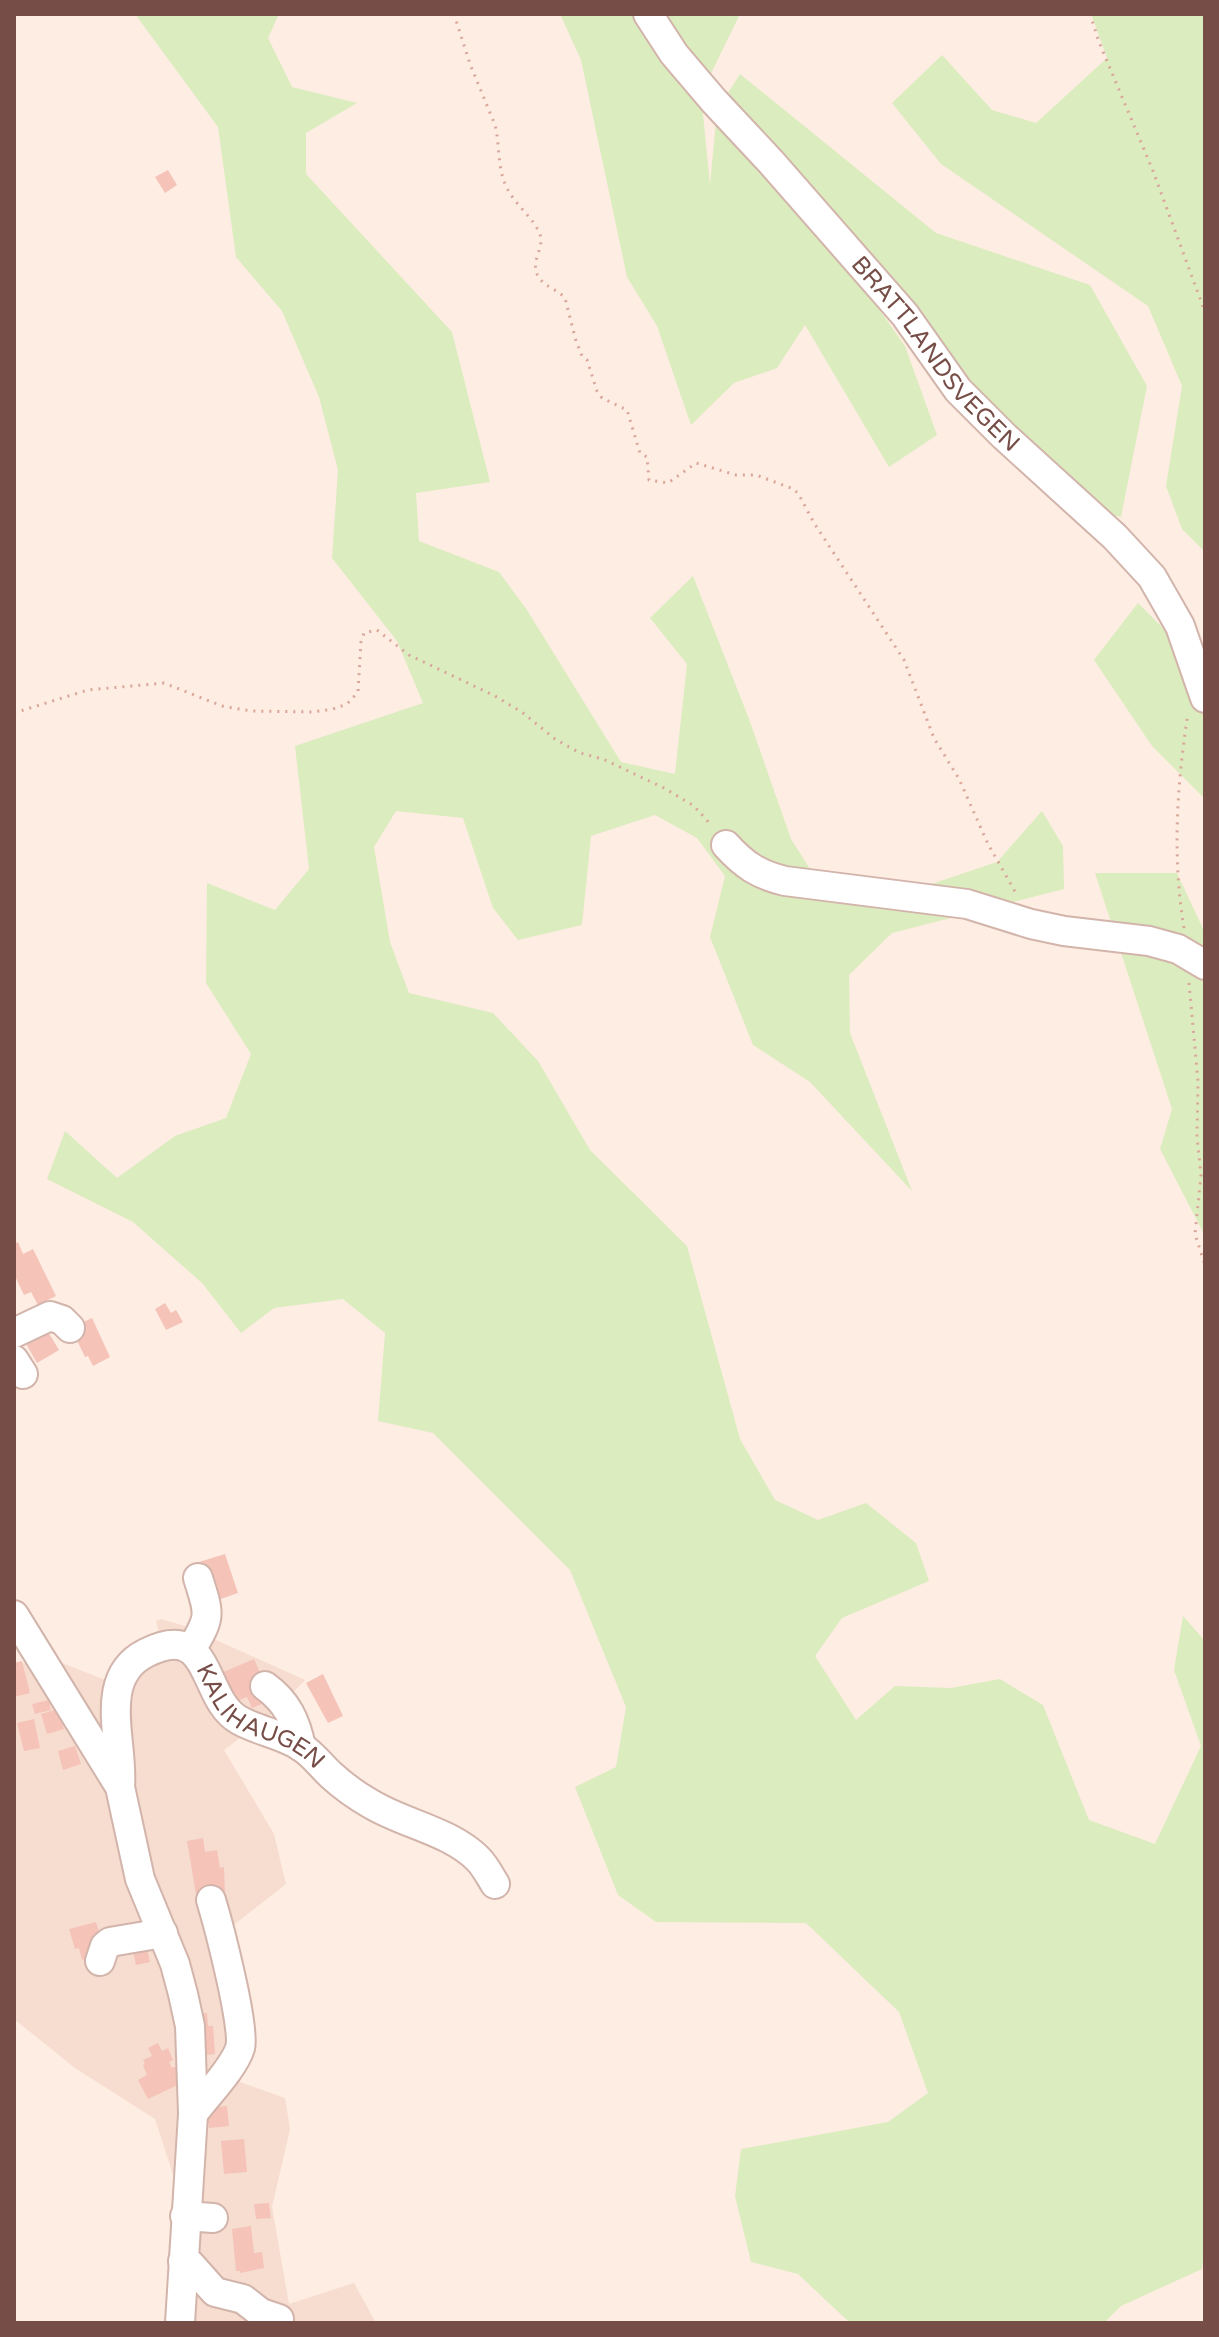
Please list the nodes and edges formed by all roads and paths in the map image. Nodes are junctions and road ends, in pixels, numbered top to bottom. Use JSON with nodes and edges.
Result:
{"nodes":[{"id":1,"x":454,"y":14,"type":"edge"},
{"id":2,"x":648,"y":14,"type":"edge"},
{"id":3,"x":1090,"y":14,"type":"edge"},
{"id":4,"x":1205,"y":312,"type":"edge"},
{"id":5,"x":1202,"y":690,"type":"edge"},
{"id":6,"x":14,"y":713,"type":"edge"},
{"id":7,"x":726,"y":845,"type":"joint"},
{"id":8,"x":1036,"y":925,"type":"junction"},
{"id":9,"x":1197,"y":959,"type":"edge"},
{"id":10,"x":1205,"y":1265,"type":"edge"},
{"id":11,"x":70,"y":1328,"type":"dead end"},
{"id":12,"x":14,"y":1333,"type":"edge"},
{"id":13,"x":198,"y":1578,"type":"dead end"},
{"id":14,"x":14,"y":1615,"type":"edge"},
{"id":15,"x":191,"y":1650,"type":"junction"},
{"id":16,"x":265,"y":1686,"type":"dead end"},
{"id":17,"x":301,"y":1747,"type":"junction"},
{"id":18,"x":120,"y":1787,"type":"junction"},
{"id":19,"x":495,"y":1884,"type":"dead end"},
{"id":20,"x":211,"y":1900,"type":"dead end"},
{"id":21,"x":163,"y":1933,"type":"junction"},
{"id":22,"x":100,"y":1961,"type":"dead end"},
{"id":23,"x":193,"y":2114,"type":"junction"},
{"id":24,"x":185,"y":2216,"type":"junction"},
{"id":25,"x":213,"y":2218,"type":"dead end"},
{"id":26,"x":183,"y":2261,"type":"junction"},
{"id":27,"x":279,"y":2319,"type":"dead end"},
{"id":28,"x":180,"y":2323,"type":"edge"}],
"edges":[{"from":1,"to":8,"type":"path"},
{"from":2,"to":5,"type":"street","name":"BRATTLANDSVEGEN"},
{"from":3,"to":4,"type":"path"},
{"from":5,"to":9,"type":"path"},
{"from":6,"to":7,"type":"path"},
{"from":7,"to":8,"type":"street"},
{"from":8,"to":9,"type":"street"},
{"from":9,"to":10,"type":"path"},
{"from":11,"to":12,"type":"street"},
{"from":13,"to":15,"type":"street"},
{"from":14,"to":18,"type":"street","name":"KALIHAUGEN"},
{"from":15,"to":17,"type":"street","name":"KALIHAUGEN"},
{"from":15,"to":18,"type":"street","name":"KALIHAUGEN"},
{"from":16,"to":17,"type":"street"},
{"from":17,"to":19,"type":"street","name":"KALIHAUGEN"},
{"from":18,"to":21,"type":"street","name":"KALIHAUGEN"},
{"from":20,"to":23,"type":"street"},
{"from":21,"to":22,"type":"street"},
{"from":21,"to":23,"type":"street","name":"KALIHAUGEN"},
{"from":23,"to":24,"type":"street","name":"KALIHAUGEN"},
{"from":24,"to":25,"type":"street"},
{"from":24,"to":26,"type":"street","name":"KALIHAUGEN"},
{"from":26,"to":27,"type":"street"},
{"from":26,"to":28,"type":"street","name":"KALIHAUGEN"}]}
